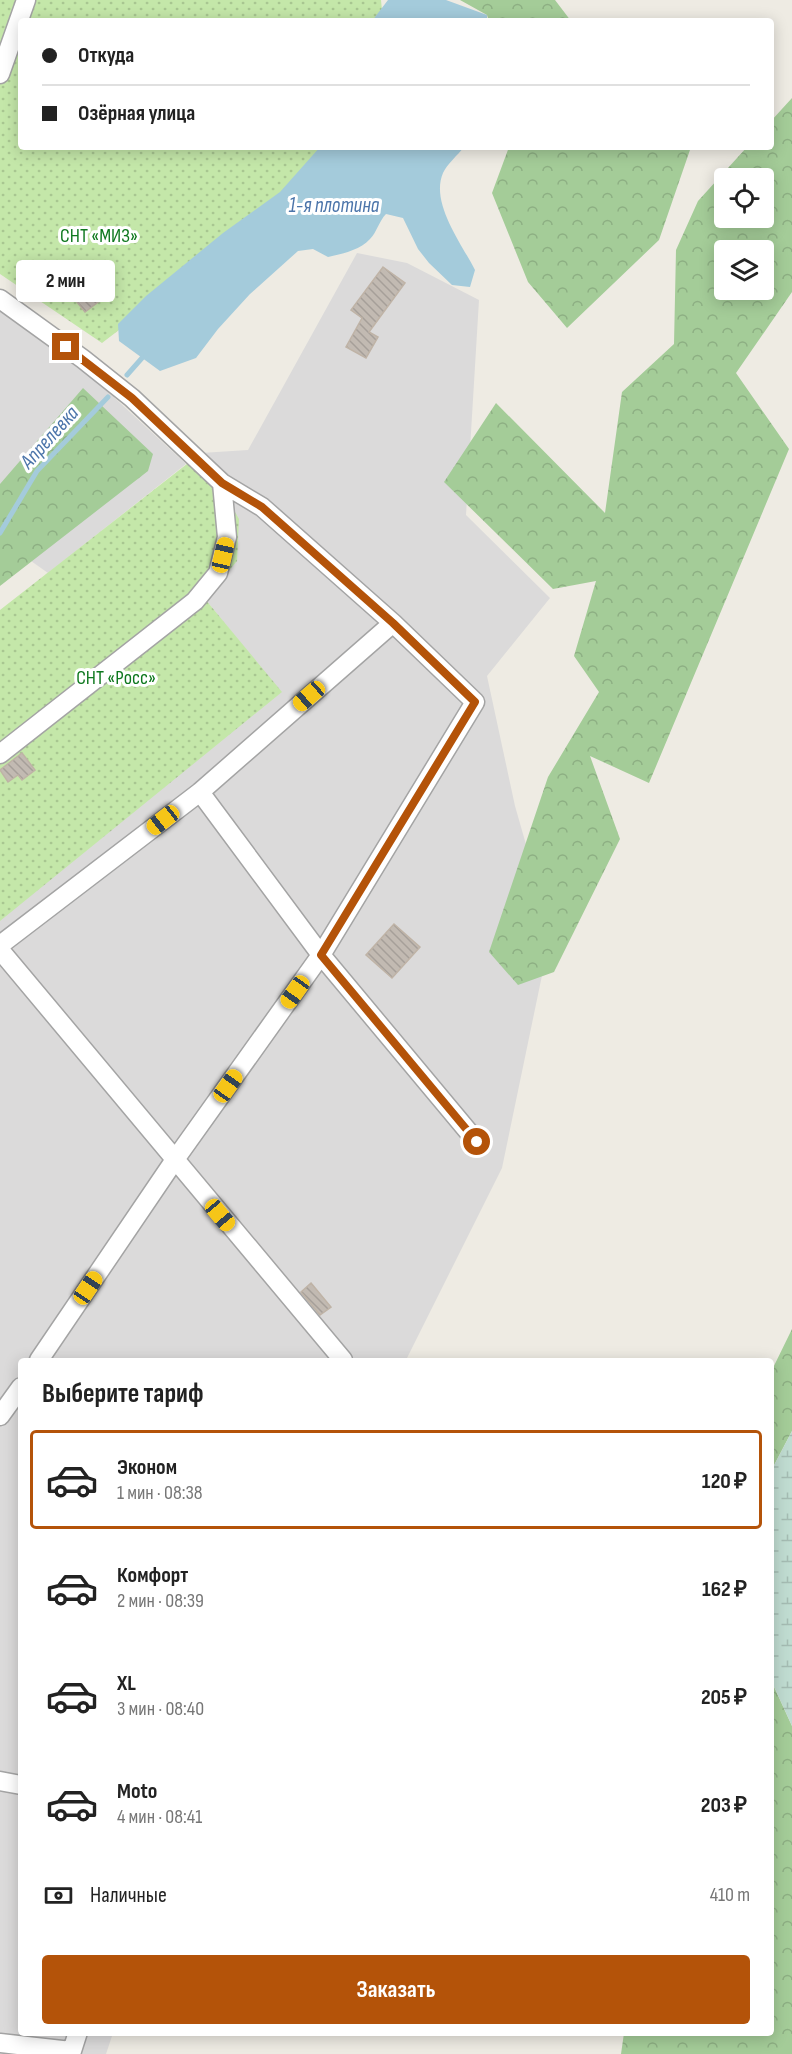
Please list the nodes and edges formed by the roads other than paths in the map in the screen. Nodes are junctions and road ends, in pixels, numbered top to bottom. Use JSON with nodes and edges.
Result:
{"nodes":[{"id":1,"x":26,"y":0,"type":"edge"},
{"id":2,"x":20,"y":18,"type":"edge"},
{"id":3,"x":18,"y":23,"type":"edge"},
{"id":4,"x":0,"y":74,"type":"edge"},
{"id":5,"x":0,"y":299,"type":"edge"},
{"id":6,"x":222,"y":483,"type":"junction"},
{"id":7,"x":393,"y":623,"type":"junction"},
{"id":8,"x":0,"y":754,"type":"edge"},
{"id":9,"x":200,"y":792,"type":"junction"},
{"id":10,"x":0,"y":945,"type":"edge"},
{"id":11,"x":0,"y":950,"type":"edge"},
{"id":12,"x":321,"y":955,"type":"junction"},
{"id":13,"x":477,"y":1142,"type":"dead end"},
{"id":14,"x":174,"y":1161,"type":"junction"},
{"id":15,"x":40,"y":1358,"type":"edge"},
{"id":16,"x":341,"y":1358,"type":"edge"},
{"id":17,"x":18,"y":1392,"type":"edge"},
{"id":18,"x":7,"y":1409,"type":"edge"},
{"id":19,"x":0,"y":1781,"type":"edge"},
{"id":20,"x":18,"y":1784,"type":"edge"},
{"id":21,"x":77,"y":2036,"type":"edge"},
{"id":22,"x":0,"y":2043,"type":"edge"},
{"id":23,"x":71,"y":2052,"type":"edge"}],
"edges":[{"from":1,"to":2,"type":"street"},
{"from":3,"to":4,"type":"street"},
{"from":5,"to":6,"type":"street"},
{"from":6,"to":7,"type":"street"},
{"from":6,"to":8,"type":"street"},
{"from":7,"to":9,"type":"street"},
{"from":7,"to":12,"type":"street"},
{"from":9,"to":10,"type":"street"},
{"from":9,"to":12,"type":"street"},
{"from":11,"to":14,"type":"street"},
{"from":12,"to":13,"type":"street"},
{"from":12,"to":14,"type":"street"},
{"from":14,"to":15,"type":"street"},
{"from":14,"to":16,"type":"street"},
{"from":17,"to":18,"type":"street"},
{"from":19,"to":20,"type":"street"},
{"from":21,"to":23,"type":"street"},
{"from":22,"to":23,"type":"street"}]}
